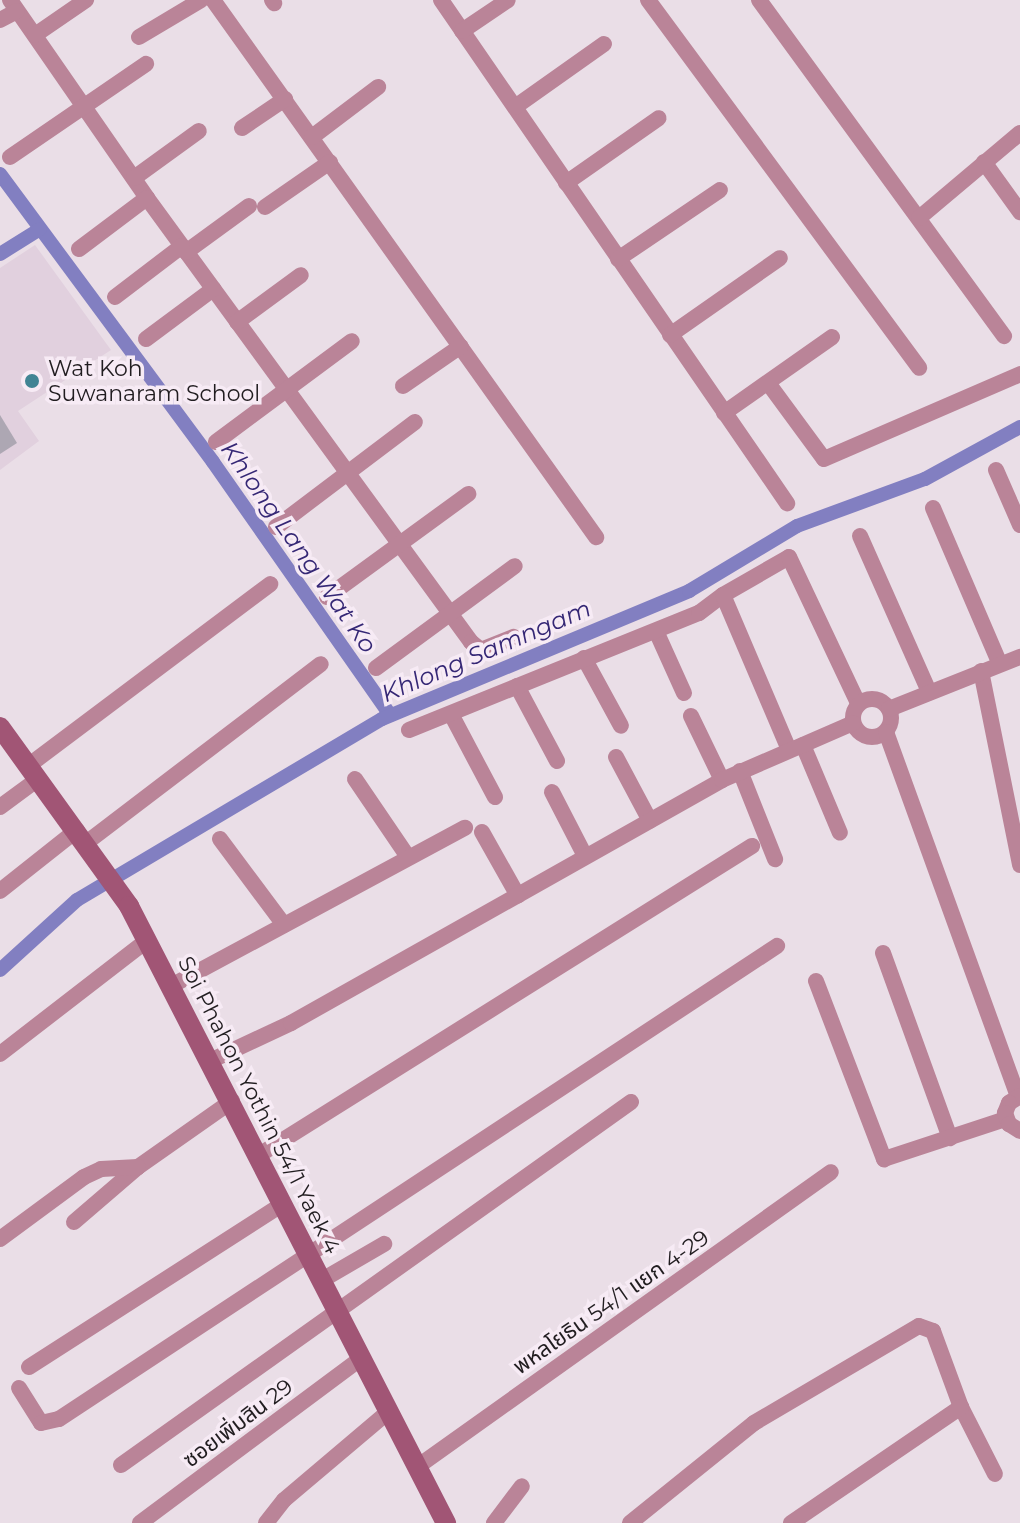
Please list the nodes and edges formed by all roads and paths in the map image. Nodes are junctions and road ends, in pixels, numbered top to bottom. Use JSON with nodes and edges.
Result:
{"nodes":[{"id":1,"x":86,"y":0,"type":"edge"},
{"id":2,"x":201,"y":0,"type":"edge"},
{"id":3,"x":213,"y":0,"type":"edge"},
{"id":4,"x":441,"y":0,"type":"edge"},
{"id":5,"x":508,"y":0,"type":"edge"},
{"id":6,"x":648,"y":0,"type":"edge"},
{"id":7,"x":763,"y":1,"type":"edge"},
{"id":8,"x":13,"y":5,"type":"edge"},
{"id":9,"x":0,"y":20,"type":"edge"},
{"id":10,"x":462,"y":31,"type":"junction"},
{"id":11,"x":35,"y":35,"type":"junction"},
{"id":12,"x":139,"y":37,"type":"dead end"},
{"id":13,"x":604,"y":44,"type":"dead end"},
{"id":14,"x":146,"y":64,"type":"dead end"},
{"id":15,"x":378,"y":87,"type":"dead end"},
{"id":16,"x":285,"y":99,"type":"junction"},
{"id":17,"x":515,"y":107,"type":"junction"},
{"id":18,"x":84,"y":108,"type":"junction"},
{"id":19,"x":659,"y":118,"type":"dead end"},
{"id":20,"x":242,"y":128,"type":"dead end"},
{"id":21,"x":199,"y":131,"type":"dead end"},
{"id":22,"x":1020,"y":133,"type":"edge"},
{"id":23,"x":312,"y":137,"type":"junction"},
{"id":24,"x":10,"y":157,"type":"dead end"},
{"id":25,"x":330,"y":162,"type":"junction"},
{"id":26,"x":984,"y":162,"type":"junction"},
{"id":27,"x":134,"y":178,"type":"junction"},
{"id":28,"x":566,"y":183,"type":"junction"},
{"id":29,"x":720,"y":190,"type":"dead end"},
{"id":30,"x":147,"y":198,"type":"junction"},
{"id":31,"x":1020,"y":212,"type":"edge"},
{"id":32,"x":919,"y":218,"type":"junction"},
{"id":33,"x":79,"y":249,"type":"dead end"},
{"id":34,"x":184,"y":249,"type":"junction"},
{"id":35,"x":780,"y":258,"type":"dead end"},
{"id":36,"x":618,"y":259,"type":"junction"},
{"id":37,"x":301,"y":275,"type":"dead end"},
{"id":38,"x":213,"y":289,"type":"junction"},
{"id":39,"x":115,"y":297,"type":"dead end"},
{"id":40,"x":237,"y":322,"type":"junction"},
{"id":41,"x":670,"y":335,"type":"junction"},
{"id":42,"x":1004,"y":336,"type":"dead end"},
{"id":43,"x":832,"y":337,"type":"dead end"},
{"id":44,"x":146,"y":339,"type":"dead end"},
{"id":45,"x":352,"y":341,"type":"dead end"},
{"id":46,"x":461,"y":346,"type":"junction"},
{"id":47,"x":919,"y":368,"type":"dead end"},
{"id":48,"x":1020,"y":374,"type":"edge"},
{"id":49,"x":768,"y":383,"type":"junction"},
{"id":50,"x":403,"y":386,"type":"dead end"},
{"id":51,"x":287,"y":390,"type":"junction"},
{"id":52,"x":724,"y":413,"type":"junction"},
{"id":53,"x":415,"y":422,"type":"dead end"},
{"id":54,"x":216,"y":442,"type":"dead end"},
{"id":55,"x":996,"y":470,"type":"dead end"},
{"id":56,"x":347,"y":472,"type":"junction"},
{"id":57,"x":468,"y":494,"type":"dead end"},
{"id":58,"x":787,"y":503,"type":"dead end"},
{"id":59,"x":933,"y":508,"type":"dead end"},
{"id":60,"x":1020,"y":525,"type":"edge"},
{"id":61,"x":276,"y":527,"type":"dead end"},
{"id":62,"x":860,"y":536,"type":"dead end"},
{"id":63,"x":596,"y":537,"type":"dead end"},
{"id":64,"x":400,"y":543,"type":"junction"},
{"id":65,"x":515,"y":566,"type":"dead end"},
{"id":66,"x":270,"y":584,"type":"dead end"},
{"id":67,"x":723,"y":595,"type":"junction"},
{"id":68,"x":327,"y":597,"type":"dead end"},
{"id":69,"x":451,"y":613,"type":"junction"},
{"id":70,"x":656,"y":631,"type":"junction"},
{"id":71,"x":514,"y":637,"type":"dead end"},
{"id":72,"x":1020,"y":657,"type":"edge"},
{"id":73,"x":584,"y":658,"type":"junction"},
{"id":74,"x":321,"y":664,"type":"dead end"},
{"id":75,"x":1000,"y":664,"type":"junction"},
{"id":76,"x":376,"y":668,"type":"dead end"},
{"id":77,"x":981,"y":671,"type":"junction"},
{"id":78,"x":517,"y":686,"type":"junction"},
{"id":79,"x":929,"y":692,"type":"junction"},
{"id":80,"x":684,"y":693,"type":"dead end"},
{"id":81,"x":858,"y":703,"type":"junction"},
{"id":82,"x":889,"y":709,"type":"junction"},
{"id":83,"x":451,"y":714,"type":"junction"},
{"id":84,"x":691,"y":716,"type":"dead end"},
{"id":85,"x":853,"y":723,"type":"junction"},
{"id":86,"x":621,"y":726,"type":"dead end"},
{"id":87,"x":0,"y":727,"type":"edge"},
{"id":88,"x":409,"y":730,"type":"dead end"},
{"id":89,"x":886,"y":732,"type":"junction"},
{"id":90,"x":796,"y":748,"type":"junction"},
{"id":91,"x":616,"y":757,"type":"dead end"},
{"id":92,"x":557,"y":761,"type":"dead end"},
{"id":93,"x":740,"y":771,"type":"junction"},
{"id":94,"x":33,"y":772,"type":"junction"},
{"id":95,"x":355,"y":779,"type":"dead end"},
{"id":96,"x":722,"y":780,"type":"junction"},
{"id":97,"x":552,"y":792,"type":"dead end"},
{"id":98,"x":495,"y":797,"type":"dead end"},
{"id":99,"x":0,"y":807,"type":"edge"},
{"id":100,"x":650,"y":821,"type":"junction"},
{"id":101,"x":465,"y":828,"type":"dead end"},
{"id":102,"x":482,"y":832,"type":"dead end"},
{"id":103,"x":840,"y":833,"type":"dead end"},
{"id":104,"x":81,"y":836,"type":"junction"},
{"id":105,"x":220,"y":839,"type":"dead end"},
{"id":106,"x":752,"y":846,"type":"dead end"},
{"id":107,"x":585,"y":856,"type":"junction"},
{"id":108,"x":408,"y":857,"type":"junction"},
{"id":109,"x":775,"y":859,"type":"dead end"},
{"id":110,"x":1020,"y":865,"type":"edge"},
{"id":111,"x":0,"y":891,"type":"edge"},
{"id":112,"x":518,"y":896,"type":"junction"},
{"id":113,"x":284,"y":925,"type":"junction"},
{"id":114,"x":146,"y":941,"type":"junction"},
{"id":115,"x":777,"y":946,"type":"dead end"},
{"id":116,"x":883,"y":953,"type":"dead end"},
{"id":117,"x":816,"y":981,"type":"dead end"},
{"id":118,"x":171,"y":986,"type":"junction"},
{"id":119,"x":0,"y":1054,"type":"edge"},
{"id":120,"x":210,"y":1061,"type":"junction"},
{"id":121,"x":1019,"y":1096,"type":"edge"},
{"id":122,"x":232,"y":1101,"type":"junction"},
{"id":123,"x":631,"y":1102,"type":"dead end"},
{"id":124,"x":1006,"y":1119,"type":"junction"},
{"id":125,"x":1020,"y":1131,"type":"edge"},
{"id":126,"x":950,"y":1138,"type":"junction"},
{"id":127,"x":259,"y":1155,"type":"junction"},
{"id":128,"x":138,"y":1167,"type":"junction"},
{"id":129,"x":831,"y":1172,"type":"dead end"},
{"id":130,"x":283,"y":1204,"type":"junction"},
{"id":131,"x":74,"y":1222,"type":"dead end"},
{"id":132,"x":0,"y":1239,"type":"edge"},
{"id":133,"x":384,"y":1244,"type":"dead end"},
{"id":134,"x":308,"y":1254,"type":"junction"},
{"id":135,"x":322,"y":1280,"type":"junction"},
{"id":136,"x":338,"y":1314,"type":"junction"},
{"id":137,"x":361,"y":1358,"type":"junction"},
{"id":138,"x":29,"y":1367,"type":"dead end"},
{"id":139,"x":19,"y":1388,"type":"dead end"},
{"id":140,"x":961,"y":1407,"type":"junction"},
{"id":141,"x":388,"y":1412,"type":"junction"},
{"id":142,"x":121,"y":1465,"type":"dead end"},
{"id":143,"x":417,"y":1467,"type":"junction"},
{"id":144,"x":995,"y":1474,"type":"dead end"},
{"id":145,"x":522,"y":1486,"type":"dead end"},
{"id":146,"x":140,"y":1523,"type":"edge"},
{"id":147,"x":266,"y":1523,"type":"edge"},
{"id":148,"x":446,"y":1523,"type":"edge"},
{"id":149,"x":494,"y":1523,"type":"edge"},
{"id":150,"x":630,"y":1523,"type":"edge"},
{"id":151,"x":791,"y":1523,"type":"edge"}],
"edges":[{"from":1,"to":11,"type":"street"},
{"from":2,"to":12,"type":"street"},
{"from":3,"to":16,"type":"street"},
{"from":4,"to":10,"type":"street"},
{"from":5,"to":10,"type":"street"},
{"from":6,"to":47,"type":"street"},
{"from":7,"to":32,"type":"street"},
{"from":8,"to":9,"type":"street"},
{"from":8,"to":11,"type":"street"},
{"from":10,"to":17,"type":"street"},
{"from":11,"to":18,"type":"street"},
{"from":13,"to":17,"type":"street"},
{"from":14,"to":18,"type":"street"},
{"from":15,"to":23,"type":"street"},
{"from":16,"to":20,"type":"street"},
{"from":16,"to":23,"type":"street"},
{"from":17,"to":28,"type":"street"},
{"from":18,"to":24,"type":"street"},
{"from":18,"to":27,"type":"street"},
{"from":19,"to":28,"type":"street"},
{"from":21,"to":27,"type":"street"},
{"from":22,"to":26,"type":"street"},
{"from":23,"to":25,"type":"street"},
{"from":25,"to":34,"type":"street"},
{"from":25,"to":46,"type":"street"},
{"from":26,"to":31,"type":"street"},
{"from":26,"to":32,"type":"street"},
{"from":27,"to":30,"type":"street"},
{"from":28,"to":36,"type":"street"},
{"from":29,"to":36,"type":"street"},
{"from":30,"to":33,"type":"street"},
{"from":30,"to":34,"type":"street"},
{"from":32,"to":42,"type":"street"},
{"from":34,"to":38,"type":"street"},
{"from":34,"to":39,"type":"street"},
{"from":35,"to":41,"type":"street"},
{"from":36,"to":41,"type":"street"},
{"from":37,"to":40,"type":"street"},
{"from":38,"to":40,"type":"street"},
{"from":38,"to":44,"type":"street"},
{"from":40,"to":51,"type":"street"},
{"from":41,"to":52,"type":"street"},
{"from":43,"to":49,"type":"street"},
{"from":45,"to":51,"type":"street"},
{"from":46,"to":50,"type":"street"},
{"from":46,"to":63,"type":"street"},
{"from":48,"to":49,"type":"street"},
{"from":49,"to":52,"type":"street"},
{"from":51,"to":54,"type":"street"},
{"from":51,"to":56,"type":"street"},
{"from":52,"to":58,"type":"street"},
{"from":53,"to":56,"type":"street"},
{"from":55,"to":60,"type":"street"},
{"from":56,"to":61,"type":"street"},
{"from":56,"to":64,"type":"street"},
{"from":57,"to":64,"type":"street"},
{"from":59,"to":75,"type":"street"},
{"from":62,"to":79,"type":"street"},
{"from":64,"to":68,"type":"street"},
{"from":64,"to":69,"type":"street"},
{"from":65,"to":69,"type":"street"},
{"from":66,"to":94,"type":"street"},
{"from":67,"to":70,"type":"street"},
{"from":67,"to":81,"type":"street"},
{"from":67,"to":90,"type":"street"},
{"from":69,"to":71,"type":"street"},
{"from":69,"to":76,"type":"street"},
{"from":70,"to":73,"type":"street"},
{"from":70,"to":80,"type":"street"},
{"from":72,"to":75,"type":"street"},
{"from":73,"to":78,"type":"street"},
{"from":73,"to":86,"type":"street"},
{"from":74,"to":104,"type":"street"},
{"from":75,"to":77,"type":"street"},
{"from":77,"to":79,"type":"street"},
{"from":77,"to":110,"type":"street"},
{"from":78,"to":83,"type":"street"},
{"from":78,"to":92,"type":"street"},
{"from":79,"to":82,"type":"street"},
{"from":81,"to":82,"type":"street"},
{"from":81,"to":85,"type":"street"},
{"from":82,"to":89,"type":"street"},
{"from":83,"to":88,"type":"street"},
{"from":83,"to":98,"type":"street"},
{"from":84,"to":96,"type":"street"},
{"from":85,"to":89,"type":"street"},
{"from":85,"to":90,"type":"street"},
{"from":87,"to":94,"type":"street","name":"Soi Phahon Yothin 54/1 Yaek 4"},
{"from":89,"to":121,"type":"street"},
{"from":90,"to":93,"type":"street"},
{"from":90,"to":103,"type":"street"},
{"from":91,"to":100,"type":"street"},
{"from":93,"to":96,"type":"street"},
{"from":93,"to":109,"type":"street"},
{"from":94,"to":99,"type":"street"},
{"from":94,"to":104,"type":"street","name":"Soi Phahon Yothin 54/1 Yaek 4"},
{"from":95,"to":108,"type":"street"},
{"from":96,"to":100,"type":"street"},
{"from":97,"to":107,"type":"street"},
{"from":100,"to":107,"type":"street"},
{"from":101,"to":108,"type":"street"},
{"from":102,"to":112,"type":"street"},
{"from":104,"to":111,"type":"street"},
{"from":104,"to":114,"type":"street","name":"Soi Phahon Yothin 54/1 Yaek 4"},
{"from":105,"to":113,"type":"street"},
{"from":106,"to":127,"type":"street"},
{"from":107,"to":112,"type":"street"},
{"from":108,"to":113,"type":"street"},
{"from":112,"to":120,"type":"street"},
{"from":113,"to":118,"type":"street"},
{"from":114,"to":118,"type":"street","name":"Soi Phahon Yothin 54/1 Yaek 4"},
{"from":114,"to":119,"type":"street"},
{"from":115,"to":134,"type":"street"},
{"from":116,"to":126,"type":"street"},
{"from":117,"to":126,"type":"street"},
{"from":118,"to":120,"type":"street","name":"Soi Phahon Yothin 54/1 Yaek 4"},
{"from":120,"to":122,"type":"street","name":"Soi Phahon Yothin 54/1 Yaek 4"},
{"from":121,"to":124,"type":"street"},
{"from":122,"to":127,"type":"street","name":"Soi Phahon Yothin 54/1 Yaek 4"},
{"from":122,"to":128,"type":"street"},
{"from":123,"to":136,"type":"street"},
{"from":124,"to":125,"type":"street"},
{"from":124,"to":126,"type":"street"},
{"from":127,"to":130,"type":"street","name":"Soi Phahon Yothin 54/1 Yaek 4"},
{"from":128,"to":131,"type":"street"},
{"from":128,"to":132,"type":"street"},
{"from":129,"to":143,"type":"street","name":"พหลโยธิน 54/1 แยก 4-29"},
{"from":130,"to":134,"type":"street","name":"Soi Phahon Yothin 54/1 Yaek 4"},
{"from":130,"to":138,"type":"street"},
{"from":133,"to":135,"type":"street"},
{"from":134,"to":135,"type":"street","name":"Soi Phahon Yothin 54/1 Yaek 4"},
{"from":134,"to":139,"type":"street"},
{"from":135,"to":136,"type":"street","name":"Soi Phahon Yothin 54/1 Yaek 4"},
{"from":136,"to":137,"type":"street","name":"Soi Phahon Yothin 54/1 Yaek 4"},
{"from":136,"to":142,"type":"street"},
{"from":137,"to":141,"type":"street","name":"Soi Phahon Yothin 54/1 Yaek 4"},
{"from":137,"to":146,"type":"street","name":"ซอยเพิ่มสิน 29"},
{"from":140,"to":144,"type":"street"},
{"from":140,"to":150,"type":"street"},
{"from":140,"to":151,"type":"street"},
{"from":141,"to":143,"type":"street","name":"Soi Phahon Yothin 54/1 Yaek 4"},
{"from":141,"to":147,"type":"street"},
{"from":143,"to":148,"type":"street","name":"Soi Phahon Yothin 54/1 Yaek 4"},
{"from":145,"to":149,"type":"street"}]}
